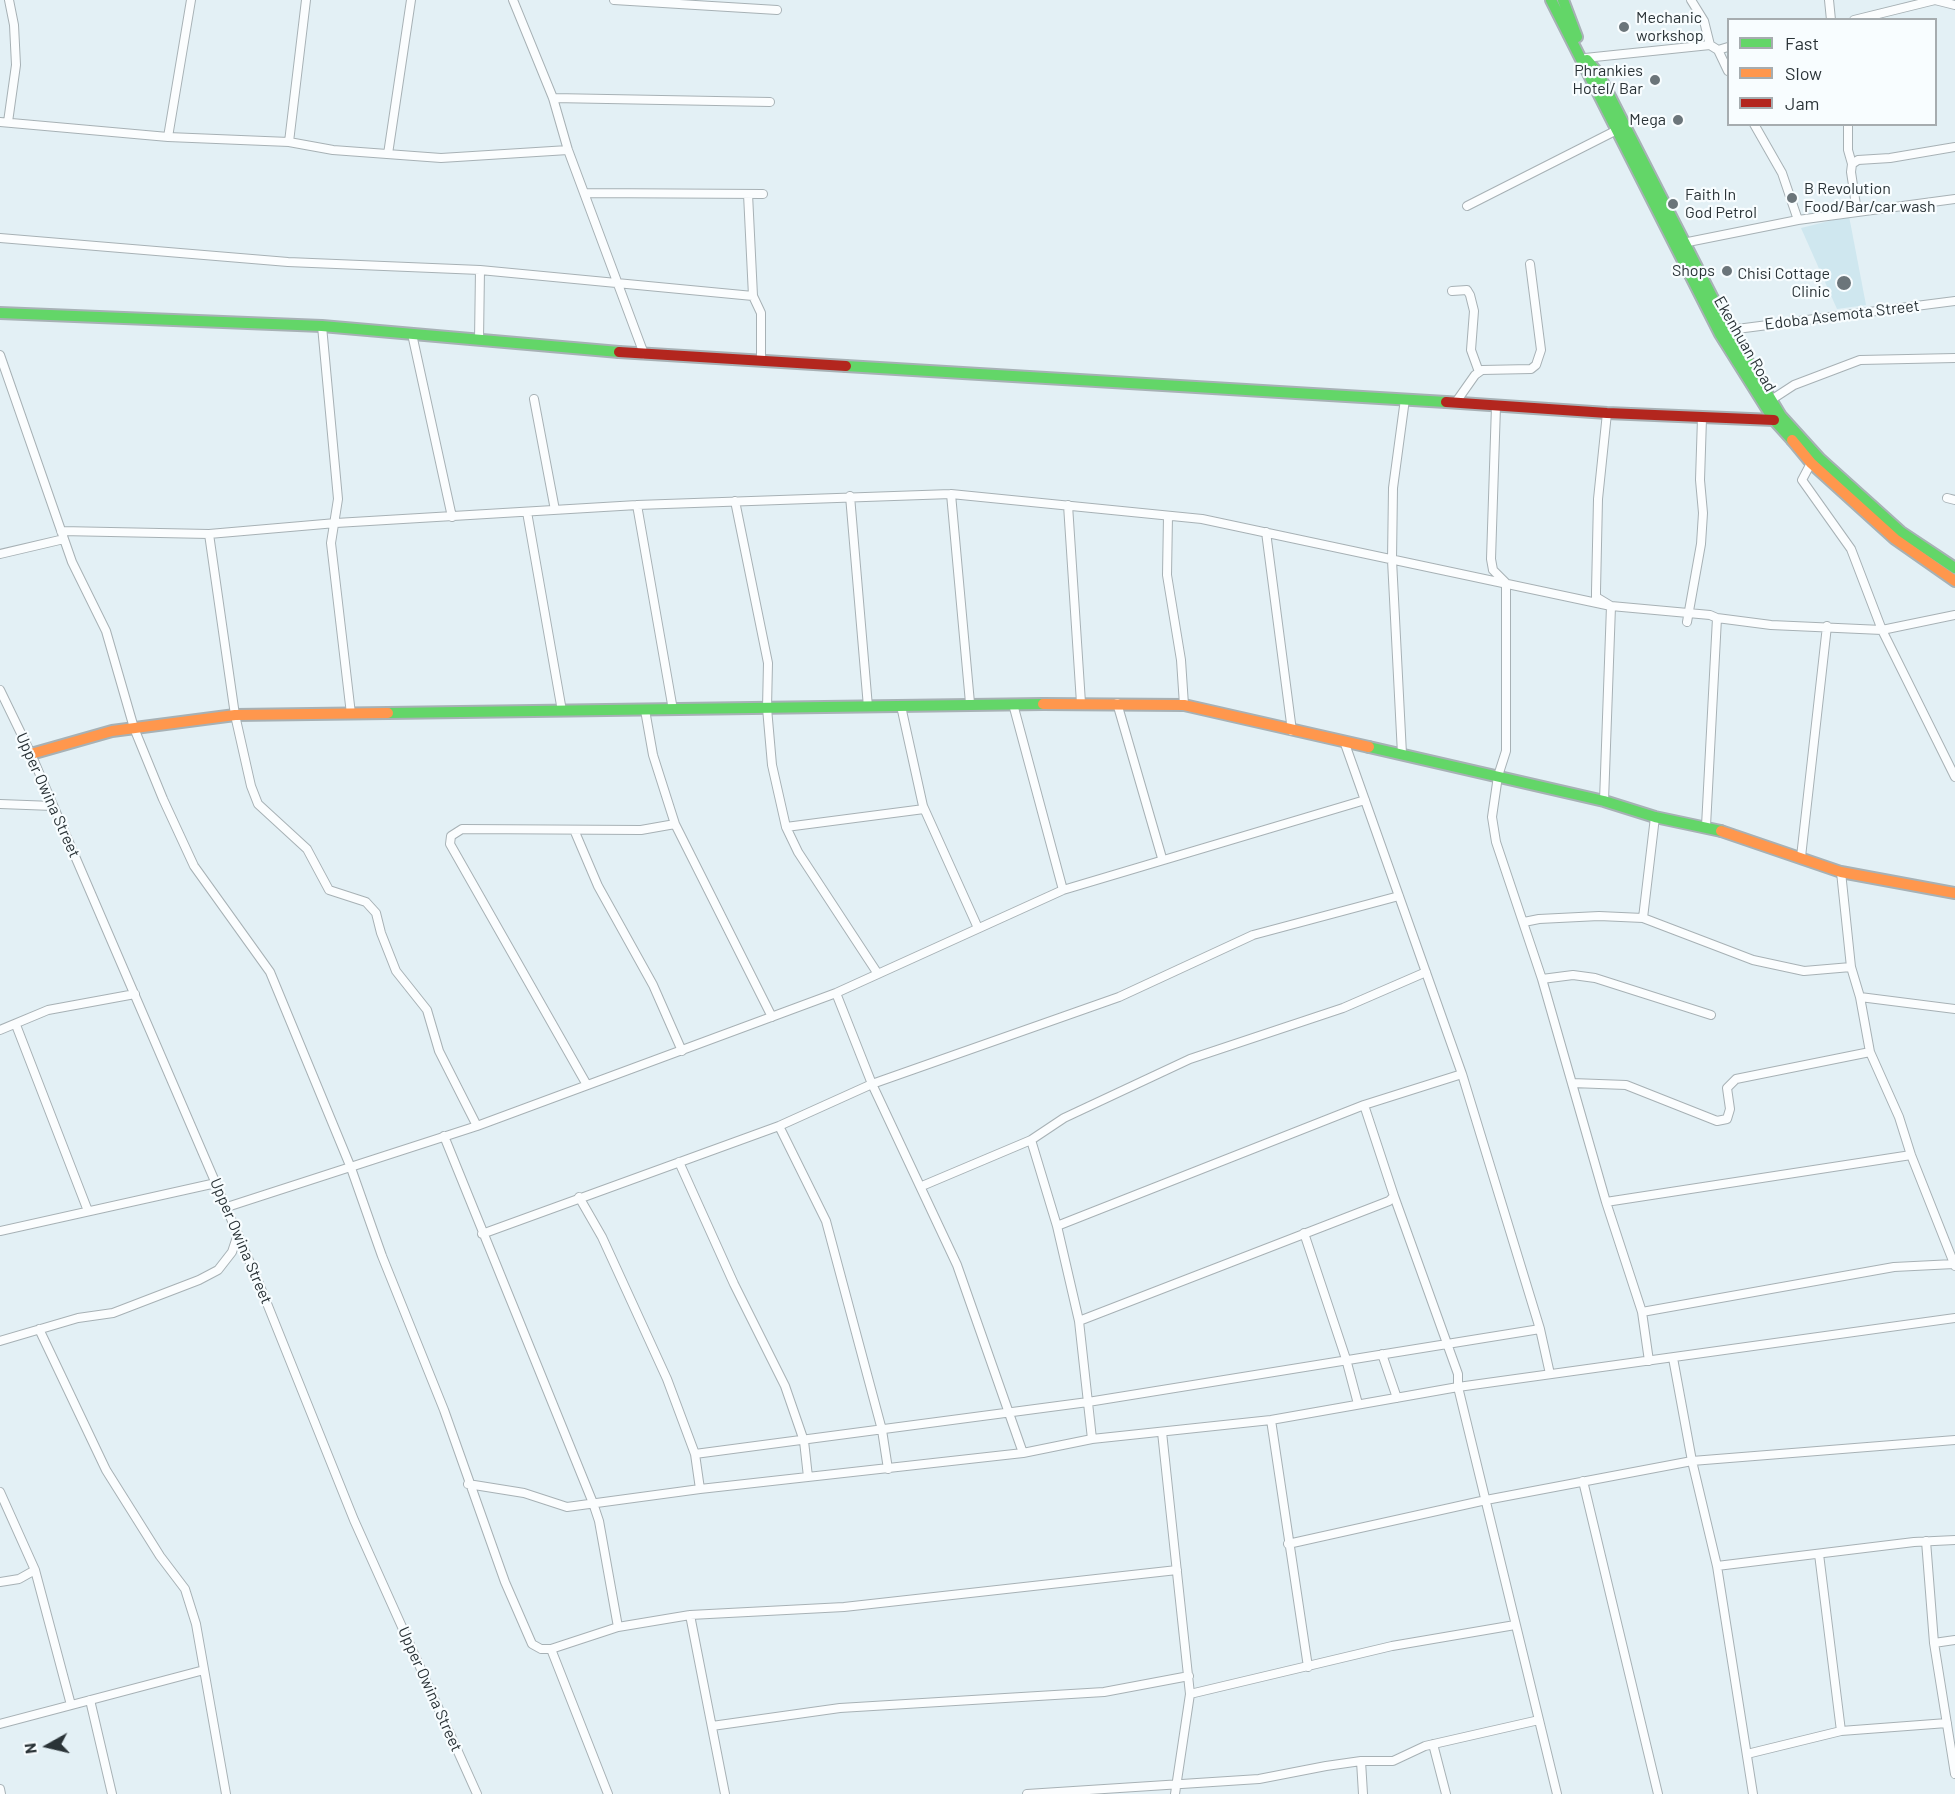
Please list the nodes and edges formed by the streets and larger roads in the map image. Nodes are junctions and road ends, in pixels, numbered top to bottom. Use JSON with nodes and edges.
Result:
{"nodes":[{"id":1,"x":9,"y":0,"type":"edge"},
{"id":2,"x":191,"y":0,"type":"edge"},
{"id":3,"x":306,"y":0,"type":"edge"},
{"id":4,"x":411,"y":0,"type":"edge"},
{"id":5,"x":513,"y":0,"type":"edge"},
{"id":6,"x":614,"y":0,"type":"edge"},
{"id":7,"x":1551,"y":0,"type":"edge"},
{"id":8,"x":1563,"y":0,"type":"edge"},
{"id":9,"x":1691,"y":0,"type":"edge"},
{"id":10,"x":1828,"y":0,"type":"edge"},
{"id":11,"x":1955,"y":6,"type":"edge"},
{"id":12,"x":777,"y":10,"type":"dead end"},
{"id":13,"x":1831,"y":18,"type":"edge"},
{"id":14,"x":1862,"y":18,"type":"edge"},
{"id":15,"x":1714,"y":47,"type":"junction"},
{"id":16,"x":1727,"y":47,"type":"edge"},
{"id":17,"x":1585,"y":58,"type":"junction"},
{"id":18,"x":1727,"y":69,"type":"edge"},
{"id":19,"x":552,"y":98,"type":"junction"},
{"id":20,"x":770,"y":102,"type":"dead end"},
{"id":21,"x":4,"y":122,"type":"edge"},
{"id":22,"x":1755,"y":126,"type":"edge"},
{"id":23,"x":1848,"y":126,"type":"edge"},
{"id":24,"x":1617,"y":130,"type":"junction"},
{"id":25,"x":168,"y":137,"type":"junction"},
{"id":26,"x":289,"y":142,"type":"junction"},
{"id":27,"x":1955,"y":147,"type":"edge"},
{"id":28,"x":568,"y":150,"type":"junction"},
{"id":29,"x":388,"y":154,"type":"junction"},
{"id":30,"x":1852,"y":164,"type":"junction"},
{"id":31,"x":585,"y":193,"type":"junction"},
{"id":32,"x":748,"y":194,"type":"junction"},
{"id":33,"x":763,"y":194,"type":"dead end"},
{"id":34,"x":1955,"y":199,"type":"edge"},
{"id":35,"x":1467,"y":206,"type":"dead end"},
{"id":36,"x":1857,"y":212,"type":"junction"},
{"id":37,"x":1798,"y":220,"type":"junction"},
{"id":38,"x":0,"y":238,"type":"edge"},
{"id":39,"x":1683,"y":243,"type":"junction"},
{"id":40,"x":1530,"y":264,"type":"dead end"},
{"id":41,"x":480,"y":270,"type":"junction"},
{"id":42,"x":619,"y":285,"type":"junction"},
{"id":43,"x":1452,"y":291,"type":"dead end"},
{"id":44,"x":753,"y":296,"type":"junction"},
{"id":45,"x":1955,"y":301,"type":"edge"},
{"id":46,"x":0,"y":313,"type":"edge"},
{"id":47,"x":322,"y":326,"type":"junction"},
{"id":48,"x":1729,"y":330,"type":"junction"},
{"id":49,"x":412,"y":334,"type":"junction"},
{"id":50,"x":479,"y":340,"type":"junction"},
{"id":51,"x":644,"y":354,"type":"junction"},
{"id":52,"x":0,"y":355,"type":"edge"},
{"id":53,"x":1955,"y":358,"type":"edge"},
{"id":54,"x":761,"y":361,"type":"junction"},
{"id":55,"x":1479,"y":372,"type":"junction"},
{"id":56,"x":534,"y":399,"type":"dead end"},
{"id":57,"x":1406,"y":399,"type":"junction"},
{"id":58,"x":1771,"y":400,"type":"junction"},
{"id":59,"x":1456,"y":402,"type":"junction"},
{"id":60,"x":1496,"y":406,"type":"junction"},
{"id":61,"x":1607,"y":413,"type":"junction"},
{"id":62,"x":1702,"y":418,"type":"junction"},
{"id":63,"x":1774,"y":420,"type":"junction"},
{"id":64,"x":1810,"y":463,"type":"junction"},
{"id":65,"x":951,"y":494,"type":"junction"},
{"id":66,"x":850,"y":496,"type":"junction"},
{"id":67,"x":735,"y":501,"type":"junction"},
{"id":68,"x":637,"y":505,"type":"junction"},
{"id":69,"x":1068,"y":505,"type":"junction"},
{"id":70,"x":555,"y":510,"type":"junction"},
{"id":71,"x":527,"y":512,"type":"junction"},
{"id":72,"x":1168,"y":516,"type":"junction"},
{"id":73,"x":452,"y":517,"type":"junction"},
{"id":74,"x":336,"y":523,"type":"junction"},
{"id":75,"x":61,"y":531,"type":"junction"},
{"id":76,"x":1266,"y":532,"type":"junction"},
{"id":77,"x":209,"y":534,"type":"junction"},
{"id":78,"x":64,"y":539,"type":"junction"},
{"id":79,"x":0,"y":554,"type":"edge"},
{"id":80,"x":1392,"y":560,"type":"junction"},
{"id":81,"x":1955,"y":568,"type":"edge"},
{"id":82,"x":1955,"y":581,"type":"edge"},
{"id":83,"x":1506,"y":583,"type":"junction"},
{"id":84,"x":1611,"y":606,"type":"junction"},
{"id":85,"x":1955,"y":615,"type":"edge"},
{"id":86,"x":1718,"y":618,"type":"junction"},
{"id":87,"x":1687,"y":622,"type":"dead end"},
{"id":88,"x":1827,"y":626,"type":"junction"},
{"id":89,"x":1882,"y":630,"type":"junction"},
{"id":90,"x":0,"y":690,"type":"edge"},
{"id":91,"x":970,"y":703,"type":"junction"},
{"id":92,"x":1081,"y":703,"type":"junction"},
{"id":93,"x":1116,"y":703,"type":"junction"},
{"id":94,"x":1013,"y":705,"type":"junction"},
{"id":95,"x":1184,"y":705,"type":"junction"},
{"id":96,"x":901,"y":706,"type":"junction"},
{"id":97,"x":868,"y":707,"type":"junction"},
{"id":98,"x":767,"y":708,"type":"junction"},
{"id":99,"x":645,"y":710,"type":"junction"},
{"id":100,"x":673,"y":710,"type":"junction"},
{"id":101,"x":562,"y":711,"type":"junction"},
{"id":102,"x":351,"y":714,"type":"junction"},
{"id":103,"x":236,"y":715,"type":"junction"},
{"id":104,"x":134,"y":728,"type":"junction"},
{"id":105,"x":1292,"y":731,"type":"junction"},
{"id":106,"x":1344,"y":741,"type":"junction"},
{"id":107,"x":31,"y":754,"type":"junction"},
{"id":108,"x":1402,"y":754,"type":"junction"},
{"id":109,"x":1498,"y":776,"type":"junction"},
{"id":110,"x":1955,"y":777,"type":"edge"},
{"id":111,"x":1365,"y":800,"type":"junction"},
{"id":112,"x":1604,"y":801,"type":"junction"},
{"id":113,"x":0,"y":804,"type":"edge"},
{"id":114,"x":53,"y":806,"type":"junction"},
{"id":115,"x":924,"y":809,"type":"junction"},
{"id":116,"x":1655,"y":817,"type":"junction"},
{"id":117,"x":675,"y":824,"type":"junction"},
{"id":118,"x":786,"y":826,"type":"junction"},
{"id":119,"x":1706,"y":826,"type":"junction"},
{"id":120,"x":575,"y":832,"type":"junction"},
{"id":121,"x":1801,"y":857,"type":"junction"},
{"id":122,"x":1162,"y":858,"type":"junction"},
{"id":123,"x":1841,"y":872,"type":"junction"},
{"id":124,"x":1063,"y":890,"type":"junction"},
{"id":125,"x":1955,"y":893,"type":"edge"},
{"id":126,"x":1399,"y":896,"type":"junction"},
{"id":127,"x":1643,"y":918,"type":"junction"},
{"id":128,"x":1524,"y":922,"type":"junction"},
{"id":129,"x":978,"y":928,"type":"junction"},
{"id":130,"x":1851,"y":967,"type":"junction"},
{"id":131,"x":1426,"y":972,"type":"junction"},
{"id":132,"x":878,"y":974,"type":"junction"},
{"id":133,"x":1542,"y":979,"type":"junction"},
{"id":134,"x":836,"y":993,"type":"junction"},
{"id":135,"x":135,"y":994,"type":"junction"},
{"id":136,"x":1860,"y":997,"type":"junction"},
{"id":137,"x":1955,"y":1009,"type":"edge"},
{"id":138,"x":1711,"y":1015,"type":"dead end"},
{"id":139,"x":772,"y":1017,"type":"junction"},
{"id":140,"x":16,"y":1025,"type":"junction"},
{"id":141,"x":0,"y":1030,"type":"edge"},
{"id":142,"x":682,"y":1051,"type":"junction"},
{"id":143,"x":1870,"y":1053,"type":"junction"},
{"id":144,"x":1462,"y":1074,"type":"junction"},
{"id":145,"x":1572,"y":1083,"type":"junction"},
{"id":146,"x":587,"y":1084,"type":"junction"},
{"id":147,"x":872,"y":1084,"type":"junction"},
{"id":148,"x":1364,"y":1105,"type":"junction"},
{"id":149,"x":477,"y":1126,"type":"junction"},
{"id":150,"x":778,"y":1126,"type":"junction"},
{"id":151,"x":444,"y":1136,"type":"junction"},
{"id":152,"x":1031,"y":1140,"type":"junction"},
{"id":153,"x":1911,"y":1155,"type":"junction"},
{"id":154,"x":680,"y":1162,"type":"junction"},
{"id":155,"x":351,"y":1168,"type":"junction"},
{"id":156,"x":216,"y":1183,"type":"junction"},
{"id":157,"x":922,"y":1186,"type":"junction"},
{"id":158,"x":1394,"y":1196,"type":"junction"},
{"id":159,"x":579,"y":1197,"type":"junction"},
{"id":160,"x":1606,"y":1202,"type":"junction"},
{"id":161,"x":226,"y":1207,"type":"junction"},
{"id":162,"x":88,"y":1211,"type":"junction"},
{"id":163,"x":1057,"y":1226,"type":"junction"},
{"id":164,"x":0,"y":1231,"type":"edge"},
{"id":165,"x":1304,"y":1233,"type":"junction"},
{"id":166,"x":238,"y":1234,"type":"junction"},
{"id":167,"x":482,"y":1234,"type":"junction"},
{"id":168,"x":1955,"y":1265,"type":"edge"},
{"id":169,"x":1642,"y":1312,"type":"junction"},
{"id":170,"x":1955,"y":1318,"type":"edge"},
{"id":171,"x":1079,"y":1321,"type":"junction"},
{"id":172,"x":39,"y":1329,"type":"junction"},
{"id":173,"x":1540,"y":1329,"type":"junction"},
{"id":174,"x":0,"y":1341,"type":"edge"},
{"id":175,"x":1447,"y":1345,"type":"junction"},
{"id":176,"x":1382,"y":1354,"type":"junction"},
{"id":177,"x":1673,"y":1358,"type":"junction"},
{"id":178,"x":1346,"y":1359,"type":"junction"},
{"id":179,"x":1649,"y":1361,"type":"junction"},
{"id":180,"x":1550,"y":1374,"type":"junction"},
{"id":181,"x":1458,"y":1387,"type":"junction"},
{"id":182,"x":1397,"y":1398,"type":"junction"},
{"id":183,"x":1088,"y":1402,"type":"junction"},
{"id":184,"x":1358,"y":1404,"type":"junction"},
{"id":185,"x":1009,"y":1412,"type":"junction"},
{"id":186,"x":1271,"y":1420,"type":"junction"},
{"id":187,"x":882,"y":1430,"type":"junction"},
{"id":188,"x":1162,"y":1432,"type":"junction"},
{"id":189,"x":1092,"y":1439,"type":"junction"},
{"id":190,"x":1955,"y":1440,"type":"edge"},
{"id":191,"x":804,"y":1441,"type":"junction"},
{"id":192,"x":695,"y":1454,"type":"junction"},
{"id":193,"x":1023,"y":1454,"type":"junction"},
{"id":194,"x":1692,"y":1461,"type":"junction"},
{"id":195,"x":888,"y":1469,"type":"junction"},
{"id":196,"x":808,"y":1477,"type":"junction"},
{"id":197,"x":1583,"y":1481,"type":"junction"},
{"id":198,"x":468,"y":1484,"type":"junction"},
{"id":199,"x":700,"y":1489,"type":"junction"},
{"id":200,"x":0,"y":1492,"type":"edge"},
{"id":201,"x":1486,"y":1500,"type":"junction"},
{"id":202,"x":593,"y":1503,"type":"junction"},
{"id":203,"x":1955,"y":1540,"type":"edge"},
{"id":204,"x":1926,"y":1541,"type":"junction"},
{"id":205,"x":1288,"y":1544,"type":"junction"},
{"id":206,"x":1819,"y":1554,"type":"junction"},
{"id":207,"x":1717,"y":1566,"type":"junction"},
{"id":208,"x":35,"y":1570,"type":"junction"},
{"id":209,"x":1177,"y":1570,"type":"junction"},
{"id":210,"x":0,"y":1582,"type":"edge"},
{"id":211,"x":690,"y":1615,"type":"junction"},
{"id":212,"x":1515,"y":1625,"type":"junction"},
{"id":213,"x":618,"y":1627,"type":"junction"},
{"id":214,"x":1955,"y":1640,"type":"edge"},
{"id":215,"x":1934,"y":1642,"type":"junction"},
{"id":216,"x":551,"y":1649,"type":"junction"},
{"id":217,"x":1308,"y":1667,"type":"junction"},
{"id":218,"x":204,"y":1670,"type":"junction"},
{"id":219,"x":1189,"y":1676,"type":"junction"},
{"id":220,"x":1190,"y":1694,"type":"junction"},
{"id":221,"x":90,"y":1700,"type":"junction"},
{"id":222,"x":71,"y":1705,"type":"junction"},
{"id":223,"x":1539,"y":1720,"type":"junction"},
{"id":224,"x":1947,"y":1723,"type":"junction"},
{"id":225,"x":0,"y":1724,"type":"edge"},
{"id":226,"x":711,"y":1726,"type":"junction"},
{"id":227,"x":1842,"y":1731,"type":"junction"},
{"id":228,"x":1953,"y":1733,"type":"edge"},
{"id":229,"x":1433,"y":1744,"type":"junction"},
{"id":230,"x":1747,"y":1754,"type":"junction"},
{"id":231,"x":1361,"y":1761,"type":"junction"},
{"id":232,"x":1955,"y":1774,"type":"edge"},
{"id":233,"x":1176,"y":1784,"type":"junction"},
{"id":234,"x":0,"y":1789,"type":"edge"},
{"id":235,"x":1,"y":1794,"type":"edge"},
{"id":236,"x":112,"y":1794,"type":"edge"},
{"id":237,"x":226,"y":1794,"type":"edge"},
{"id":238,"x":477,"y":1794,"type":"edge"},
{"id":239,"x":608,"y":1794,"type":"edge"},
{"id":240,"x":725,"y":1794,"type":"edge"},
{"id":241,"x":1027,"y":1794,"type":"edge"},
{"id":242,"x":1175,"y":1794,"type":"edge"},
{"id":243,"x":1363,"y":1794,"type":"edge"},
{"id":244,"x":1446,"y":1794,"type":"edge"},
{"id":245,"x":1557,"y":1794,"type":"edge"},
{"id":246,"x":1658,"y":1794,"type":"edge"},
{"id":247,"x":1753,"y":1794,"type":"edge"}],
"edges":[{"from":1,"to":21,"type":"street"},
{"from":2,"to":25,"type":"street"},
{"from":3,"to":26,"type":"street"},
{"from":4,"to":29,"type":"street"},
{"from":5,"to":19,"type":"street"},
{"from":6,"to":12,"type":"street"},
{"from":7,"to":24,"type":"street","name":"Ekenhuan Road"},
{"from":8,"to":17,"type":"street","name":"Ekenhuan Road"},
{"from":9,"to":15,"type":"street"},
{"from":10,"to":13,"type":"street"},
{"from":11,"to":14,"type":"street"},
{"from":15,"to":16,"type":"street"},
{"from":15,"to":17,"type":"street"},
{"from":15,"to":18,"type":"street"},
{"from":17,"to":39,"type":"street","name":"Ekenhuan Road"},
{"from":19,"to":20,"type":"street"},
{"from":19,"to":28,"type":"street"},
{"from":21,"to":25,"type":"street"},
{"from":22,"to":37,"type":"street"},
{"from":23,"to":30,"type":"street"},
{"from":24,"to":35,"type":"street"},
{"from":24,"to":63,"type":"street","name":"Ekenhuan Road"},
{"from":25,"to":26,"type":"street"},
{"from":26,"to":29,"type":"street"},
{"from":27,"to":30,"type":"street"},
{"from":28,"to":29,"type":"street"},
{"from":28,"to":31,"type":"street"},
{"from":30,"to":36,"type":"street"},
{"from":31,"to":32,"type":"street"},
{"from":31,"to":42,"type":"street"},
{"from":32,"to":33,"type":"street"},
{"from":32,"to":44,"type":"street"},
{"from":34,"to":36,"type":"street"},
{"from":36,"to":37,"type":"street"},
{"from":37,"to":39,"type":"street"},
{"from":38,"to":41,"type":"street"},
{"from":39,"to":48,"type":"street","name":"Ekenhuan Road"},
{"from":40,"to":55,"type":"street"},
{"from":41,"to":42,"type":"street"},
{"from":41,"to":50,"type":"street"},
{"from":42,"to":44,"type":"street"},
{"from":42,"to":51,"type":"street"},
{"from":43,"to":55,"type":"street"},
{"from":44,"to":54,"type":"street"},
{"from":45,"to":48,"type":"street","name":"Edoba Asemota Street"},
{"from":46,"to":47,"type":"street"},
{"from":47,"to":49,"type":"street"},
{"from":47,"to":74,"type":"street"},
{"from":48,"to":58,"type":"street","name":"Ekenhuan Road"},
{"from":49,"to":50,"type":"street"},
{"from":49,"to":73,"type":"street"},
{"from":50,"to":51,"type":"street"},
{"from":51,"to":54,"type":"street"},
{"from":52,"to":75,"type":"street"},
{"from":53,"to":58,"type":"street"},
{"from":54,"to":57,"type":"street"},
{"from":55,"to":59,"type":"street"},
{"from":56,"to":70,"type":"street"},
{"from":57,"to":59,"type":"street"},
{"from":57,"to":80,"type":"street"},
{"from":58,"to":81,"type":"street","name":"Ekenhuan Road"},
{"from":59,"to":60,"type":"street"},
{"from":60,"to":61,"type":"street"},
{"from":60,"to":83,"type":"street"},
{"from":61,"to":62,"type":"street"},
{"from":61,"to":84,"type":"street"},
{"from":62,"to":63,"type":"street"},
{"from":62,"to":87,"type":"street"},
{"from":63,"to":64,"type":"street","name":"Ekenhuan Road"},
{"from":64,"to":82,"type":"street","name":"Ekenhuan Road"},
{"from":64,"to":89,"type":"street"},
{"from":65,"to":66,"type":"street"},
{"from":65,"to":69,"type":"street"},
{"from":65,"to":91,"type":"street"},
{"from":66,"to":67,"type":"street"},
{"from":66,"to":97,"type":"street"},
{"from":67,"to":68,"type":"street"},
{"from":67,"to":98,"type":"street"},
{"from":68,"to":70,"type":"street"},
{"from":68,"to":100,"type":"street"},
{"from":69,"to":72,"type":"street"},
{"from":69,"to":92,"type":"street"},
{"from":70,"to":71,"type":"street"},
{"from":71,"to":73,"type":"street"},
{"from":71,"to":101,"type":"street"},
{"from":72,"to":76,"type":"street"},
{"from":72,"to":95,"type":"street"},
{"from":73,"to":74,"type":"street"},
{"from":74,"to":77,"type":"street"},
{"from":74,"to":102,"type":"street"},
{"from":75,"to":77,"type":"street"},
{"from":75,"to":78,"type":"street"},
{"from":76,"to":80,"type":"street"},
{"from":76,"to":105,"type":"street"},
{"from":77,"to":103,"type":"street"},
{"from":78,"to":79,"type":"street"},
{"from":78,"to":104,"type":"street"},
{"from":80,"to":83,"type":"street"},
{"from":80,"to":108,"type":"street"},
{"from":83,"to":84,"type":"street"},
{"from":83,"to":109,"type":"street"},
{"from":84,"to":86,"type":"street"},
{"from":84,"to":112,"type":"street"},
{"from":85,"to":89,"type":"street"},
{"from":86,"to":88,"type":"street"},
{"from":86,"to":119,"type":"street"},
{"from":88,"to":89,"type":"street"},
{"from":88,"to":121,"type":"street"},
{"from":89,"to":110,"type":"street"},
{"from":90,"to":107,"type":"street","name":"Upper Owina Street"},
{"from":91,"to":94,"type":"street"},
{"from":91,"to":96,"type":"street"},
{"from":92,"to":93,"type":"street"},
{"from":92,"to":94,"type":"street"},
{"from":93,"to":95,"type":"street"},
{"from":93,"to":122,"type":"street"},
{"from":94,"to":124,"type":"street"},
{"from":95,"to":105,"type":"street"},
{"from":96,"to":97,"type":"street"},
{"from":96,"to":115,"type":"street"},
{"from":97,"to":98,"type":"street"},
{"from":98,"to":100,"type":"street"},
{"from":98,"to":118,"type":"street"},
{"from":99,"to":100,"type":"street"},
{"from":99,"to":101,"type":"street"},
{"from":99,"to":117,"type":"street"},
{"from":101,"to":102,"type":"street"},
{"from":102,"to":103,"type":"street"},
{"from":103,"to":104,"type":"street"},
{"from":103,"to":149,"type":"street"},
{"from":104,"to":107,"type":"street"},
{"from":104,"to":155,"type":"street"},
{"from":105,"to":106,"type":"street"},
{"from":106,"to":108,"type":"street"},
{"from":106,"to":111,"type":"street"},
{"from":107,"to":114,"type":"street","name":"Upper Owina Street"},
{"from":108,"to":109,"type":"street"},
{"from":109,"to":112,"type":"street"},
{"from":109,"to":128,"type":"street"},
{"from":111,"to":122,"type":"street"},
{"from":111,"to":126,"type":"street"},
{"from":112,"to":116,"type":"street"},
{"from":113,"to":114,"type":"street"},
{"from":114,"to":135,"type":"street","name":"Upper Owina Street"},
{"from":115,"to":118,"type":"street"},
{"from":115,"to":129,"type":"street"},
{"from":116,"to":119,"type":"street"},
{"from":116,"to":127,"type":"street"},
{"from":117,"to":120,"type":"street"},
{"from":117,"to":139,"type":"street"},
{"from":118,"to":132,"type":"street"},
{"from":119,"to":121,"type":"street"},
{"from":120,"to":142,"type":"street"},
{"from":120,"to":146,"type":"street"},
{"from":121,"to":123,"type":"street"},
{"from":122,"to":124,"type":"street"},
{"from":123,"to":125,"type":"street"},
{"from":123,"to":130,"type":"street"},
{"from":124,"to":129,"type":"street"},
{"from":126,"to":131,"type":"street"},
{"from":126,"to":147,"type":"street"},
{"from":127,"to":128,"type":"street"},
{"from":127,"to":130,"type":"street"},
{"from":128,"to":133,"type":"street"},
{"from":129,"to":132,"type":"street"},
{"from":130,"to":136,"type":"street"},
{"from":131,"to":144,"type":"street"},
{"from":131,"to":152,"type":"street"},
{"from":132,"to":134,"type":"street"},
{"from":133,"to":138,"type":"street"},
{"from":133,"to":145,"type":"street"},
{"from":134,"to":139,"type":"street"},
{"from":134,"to":147,"type":"street"},
{"from":135,"to":140,"type":"street"},
{"from":135,"to":156,"type":"street","name":"Upper Owina Street"},
{"from":136,"to":137,"type":"street"},
{"from":136,"to":143,"type":"street"},
{"from":139,"to":142,"type":"street"},
{"from":140,"to":141,"type":"street"},
{"from":140,"to":162,"type":"street"},
{"from":142,"to":146,"type":"street"},
{"from":143,"to":145,"type":"street"},
{"from":143,"to":153,"type":"street"},
{"from":144,"to":148,"type":"street"},
{"from":144,"to":173,"type":"street"},
{"from":145,"to":160,"type":"street"},
{"from":146,"to":149,"type":"street"},
{"from":147,"to":150,"type":"street"},
{"from":147,"to":157,"type":"street"},
{"from":148,"to":158,"type":"street"},
{"from":148,"to":163,"type":"street"},
{"from":149,"to":151,"type":"street"},
{"from":150,"to":154,"type":"street"},
{"from":150,"to":187,"type":"street"},
{"from":151,"to":155,"type":"street"},
{"from":151,"to":167,"type":"street"},
{"from":152,"to":157,"type":"street"},
{"from":152,"to":163,"type":"street"},
{"from":153,"to":160,"type":"street"},
{"from":153,"to":168,"type":"street"},
{"from":154,"to":159,"type":"street"},
{"from":154,"to":191,"type":"street"},
{"from":155,"to":161,"type":"street"},
{"from":155,"to":198,"type":"street"},
{"from":156,"to":161,"type":"street","name":"Upper Owina Street"},
{"from":156,"to":162,"type":"street"},
{"from":157,"to":185,"type":"street"},
{"from":158,"to":165,"type":"street"},
{"from":158,"to":175,"type":"street"},
{"from":159,"to":167,"type":"street"},
{"from":159,"to":192,"type":"street"},
{"from":160,"to":169,"type":"street"},
{"from":161,"to":166,"type":"street","name":"Upper Owina Street"},
{"from":162,"to":164,"type":"street"},
{"from":163,"to":171,"type":"street"},
{"from":165,"to":171,"type":"street"},
{"from":165,"to":178,"type":"street"},
{"from":166,"to":172,"type":"street"},
{"from":166,"to":238,"type":"street","name":"Upper Owina Street"},
{"from":167,"to":202,"type":"street"},
{"from":168,"to":169,"type":"street"},
{"from":169,"to":179,"type":"street"},
{"from":170,"to":177,"type":"street"},
{"from":171,"to":183,"type":"street"},
{"from":172,"to":174,"type":"street"},
{"from":172,"to":218,"type":"street"},
{"from":173,"to":175,"type":"street"},
{"from":173,"to":180,"type":"street"},
{"from":175,"to":176,"type":"street"},
{"from":175,"to":181,"type":"street"},
{"from":176,"to":178,"type":"street"},
{"from":176,"to":182,"type":"street"},
{"from":177,"to":179,"type":"street"},
{"from":177,"to":194,"type":"street"},
{"from":178,"to":183,"type":"street"},
{"from":178,"to":184,"type":"street"},
{"from":179,"to":180,"type":"street"},
{"from":180,"to":181,"type":"street"},
{"from":181,"to":182,"type":"street"},
{"from":181,"to":201,"type":"street"},
{"from":182,"to":184,"type":"street"},
{"from":183,"to":185,"type":"street"},
{"from":183,"to":189,"type":"street"},
{"from":184,"to":186,"type":"street"},
{"from":185,"to":187,"type":"street"},
{"from":185,"to":193,"type":"street"},
{"from":186,"to":188,"type":"street"},
{"from":186,"to":205,"type":"street"},
{"from":187,"to":191,"type":"street"},
{"from":187,"to":195,"type":"street"},
{"from":188,"to":189,"type":"street"},
{"from":188,"to":209,"type":"street"},
{"from":189,"to":193,"type":"street"},
{"from":190,"to":194,"type":"street"},
{"from":191,"to":192,"type":"street"},
{"from":191,"to":196,"type":"street"},
{"from":192,"to":199,"type":"street"},
{"from":193,"to":195,"type":"street"},
{"from":194,"to":197,"type":"street"},
{"from":194,"to":207,"type":"street"},
{"from":195,"to":196,"type":"street"},
{"from":196,"to":199,"type":"street"},
{"from":197,"to":201,"type":"street"},
{"from":197,"to":246,"type":"street"},
{"from":198,"to":202,"type":"street"},
{"from":198,"to":216,"type":"street"},
{"from":199,"to":202,"type":"street"},
{"from":200,"to":208,"type":"street"},
{"from":201,"to":205,"type":"street"},
{"from":201,"to":212,"type":"street"},
{"from":202,"to":213,"type":"street"},
{"from":203,"to":204,"type":"street"},
{"from":204,"to":206,"type":"street"},
{"from":204,"to":215,"type":"street"},
{"from":205,"to":217,"type":"street"},
{"from":206,"to":207,"type":"street"},
{"from":206,"to":227,"type":"street"},
{"from":207,"to":230,"type":"street"},
{"from":208,"to":210,"type":"street"},
{"from":208,"to":222,"type":"street"},
{"from":209,"to":211,"type":"street"},
{"from":209,"to":219,"type":"street"},
{"from":211,"to":213,"type":"street"},
{"from":211,"to":226,"type":"street"},
{"from":212,"to":217,"type":"street"},
{"from":212,"to":223,"type":"street"},
{"from":213,"to":216,"type":"street"},
{"from":214,"to":215,"type":"street"},
{"from":215,"to":224,"type":"street"},
{"from":216,"to":239,"type":"street"},
{"from":217,"to":220,"type":"street"},
{"from":218,"to":221,"type":"street"},
{"from":218,"to":237,"type":"street"},
{"from":219,"to":220,"type":"street"},
{"from":219,"to":226,"type":"street"},
{"from":220,"to":233,"type":"street"},
{"from":221,"to":222,"type":"street"},
{"from":221,"to":236,"type":"street"},
{"from":222,"to":225,"type":"street"},
{"from":223,"to":229,"type":"street"},
{"from":223,"to":245,"type":"street"},
{"from":224,"to":227,"type":"street"},
{"from":224,"to":228,"type":"street"},
{"from":226,"to":240,"type":"street"},
{"from":227,"to":230,"type":"street"},
{"from":228,"to":232,"type":"street"},
{"from":229,"to":231,"type":"street"},
{"from":229,"to":244,"type":"street"},
{"from":230,"to":247,"type":"street"},
{"from":231,"to":233,"type":"street"},
{"from":231,"to":243,"type":"street"},
{"from":233,"to":241,"type":"street"},
{"from":233,"to":242,"type":"street"},
{"from":234,"to":235,"type":"street"}]}
